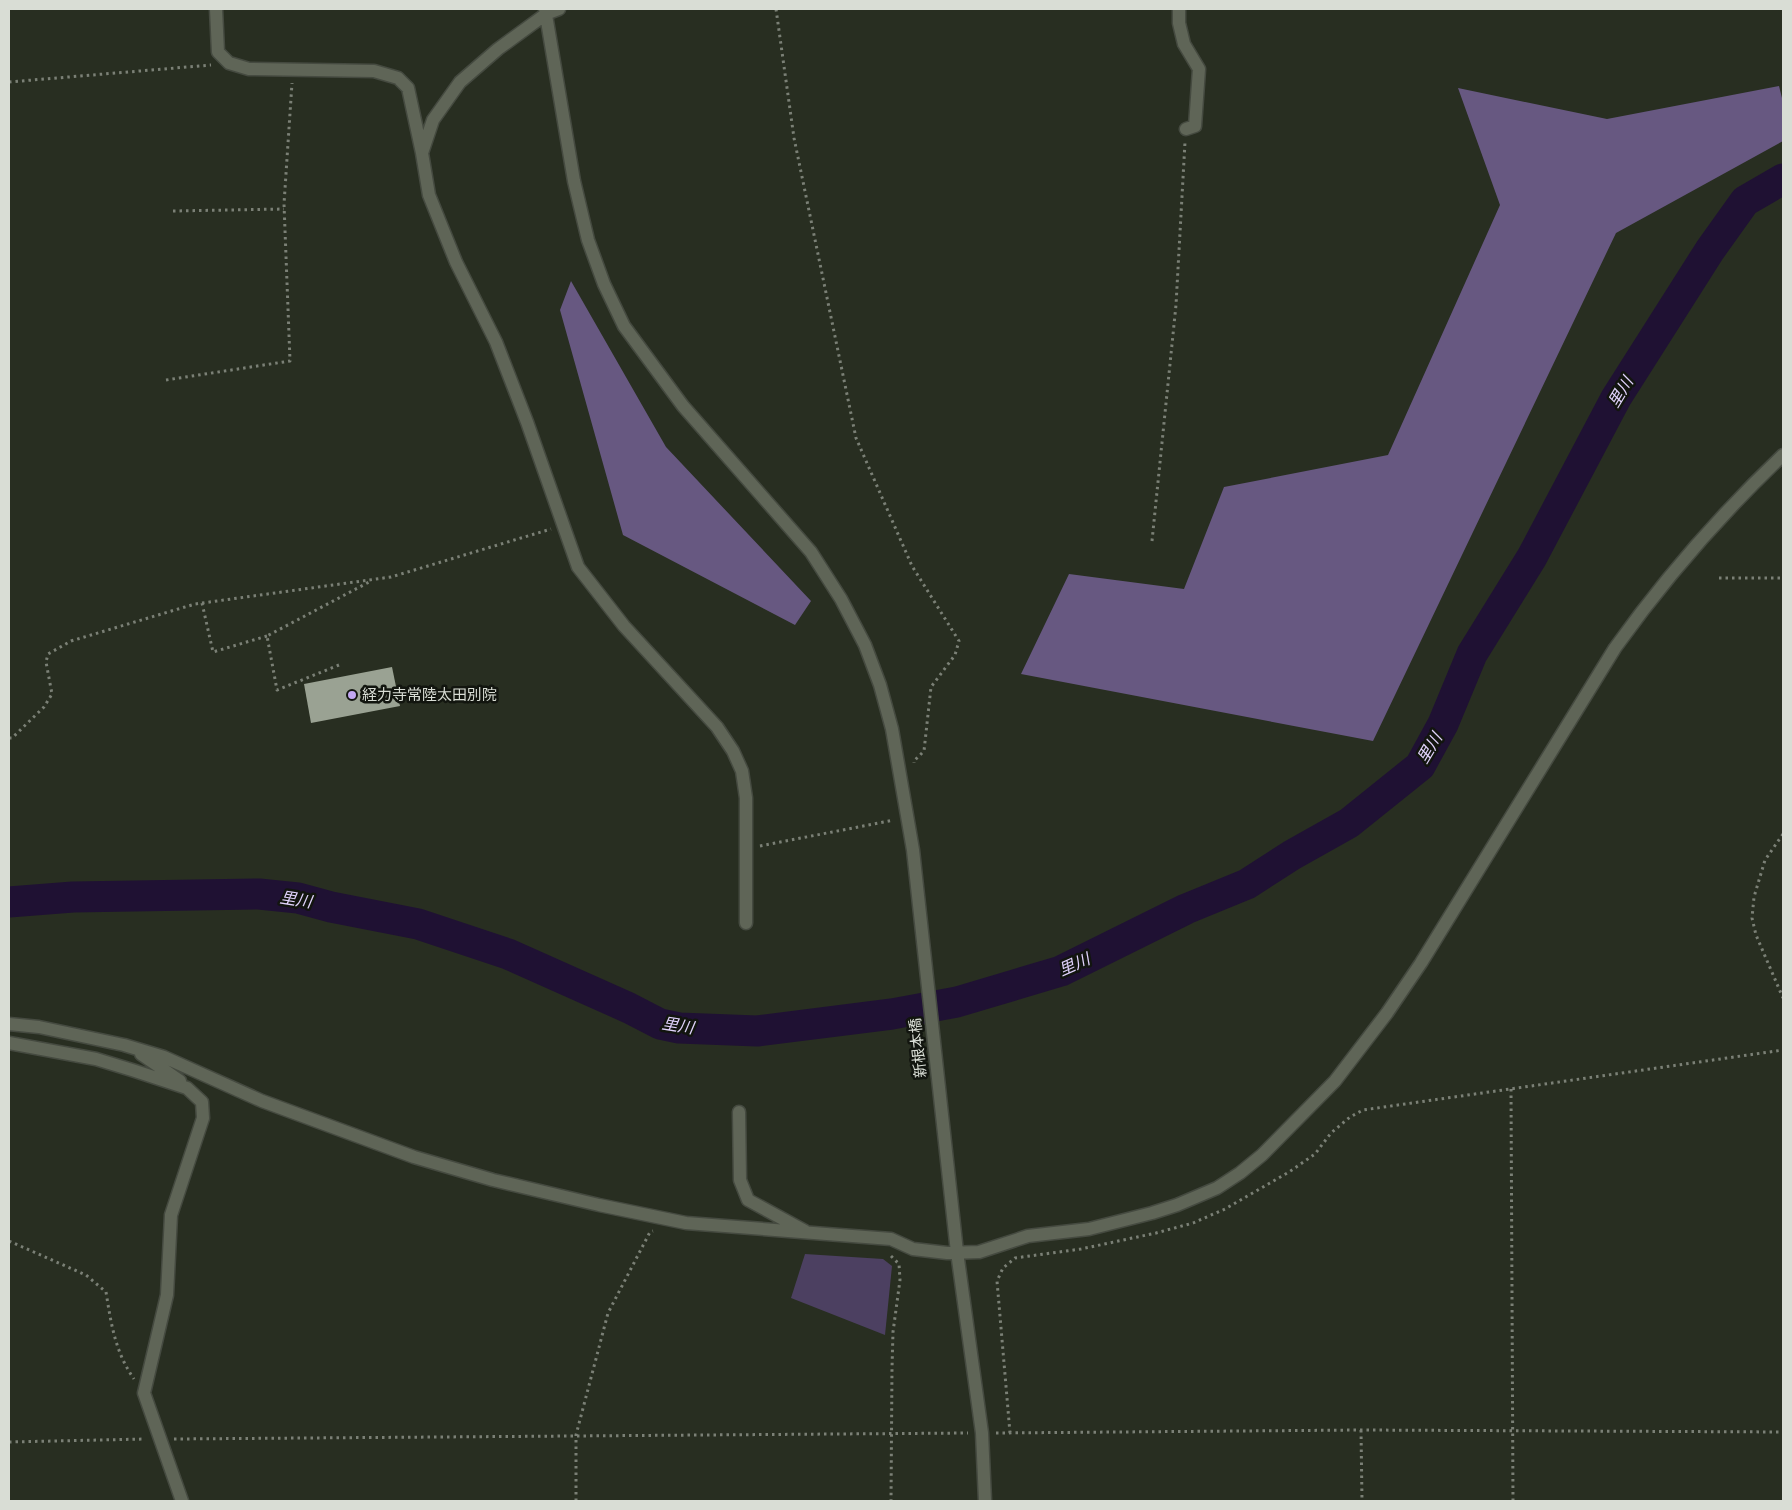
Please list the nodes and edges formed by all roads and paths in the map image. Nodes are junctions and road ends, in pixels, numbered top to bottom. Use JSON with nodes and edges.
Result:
{"nodes":[{"id":1,"x":216,"y":9,"type":"edge"},
{"id":2,"x":560,"y":9,"type":"edge"},
{"id":3,"x":776,"y":9,"type":"edge"},
{"id":4,"x":1179,"y":9,"type":"edge"},
{"id":5,"x":546,"y":11,"type":"edge"},
{"id":6,"x":229,"y":63,"type":"junction"},
{"id":7,"x":293,"y":70,"type":"junction"},
{"id":8,"x":9,"y":82,"type":"edge"},
{"id":9,"x":1186,"y":129,"type":"joint"},
{"id":10,"x":422,"y":153,"type":"junction"},
{"id":11,"x":284,"y":209,"type":"junction"},
{"id":12,"x":173,"y":211,"type":"dead end"},
{"id":13,"x":166,"y":380,"type":"dead end"},
{"id":14,"x":1783,"y":455,"type":"edge"},
{"id":15,"x":563,"y":525,"type":"junction"},
{"id":16,"x":1152,"y":541,"type":"dead end"},
{"id":17,"x":1719,"y":578,"type":"dead end"},
{"id":18,"x":1783,"y":578,"type":"edge"},
{"id":19,"x":374,"y":580,"type":"junction"},
{"id":20,"x":202,"y":603,"type":"junction"},
{"id":21,"x":267,"y":636,"type":"junction"},
{"id":22,"x":339,"y":665,"type":"dead end"},
{"id":23,"x":9,"y":738,"type":"edge"},
{"id":24,"x":913,"y":770,"type":"dead end"},
{"id":25,"x":908,"y":818,"type":"junction"},
{"id":26,"x":1783,"y":834,"type":"edge"},
{"id":27,"x":745,"y":849,"type":"junction"},
{"id":28,"x":746,"y":923,"type":"dead end"},
{"id":29,"x":1783,"y":998,"type":"edge"},
{"id":30,"x":9,"y":1024,"type":"edge"},
{"id":31,"x":9,"y":1043,"type":"edge"},
{"id":32,"x":133,"y":1048,"type":"junction"},
{"id":33,"x":1783,"y":1050,"type":"edge"},
{"id":34,"x":187,"y":1088,"type":"junction"},
{"id":35,"x":1512,"y":1089,"type":"junction"},
{"id":36,"x":740,"y":1112,"type":"dead end"},
{"id":37,"x":659,"y":1230,"type":"dead end"},
{"id":38,"x":808,"y":1233,"type":"junction"},
{"id":39,"x":9,"y":1242,"type":"edge"},
{"id":40,"x":957,"y":1247,"type":"junction"},
{"id":41,"x":889,"y":1254,"type":"dead end"},
{"id":42,"x":144,"y":1394,"type":"junction"},
{"id":43,"x":1361,"y":1430,"type":"junction"},
{"id":44,"x":1512,"y":1430,"type":"junction"},
{"id":45,"x":1783,"y":1432,"type":"edge"},
{"id":46,"x":982,"y":1433,"type":"junction"},
{"id":47,"x":1010,"y":1433,"type":"junction"},
{"id":48,"x":891,"y":1434,"type":"junction"},
{"id":49,"x":576,"y":1436,"type":"junction"},
{"id":50,"x":161,"y":1439,"type":"junction"},
{"id":51,"x":9,"y":1442,"type":"edge"},
{"id":52,"x":182,"y":1501,"type":"edge"},
{"id":53,"x":576,"y":1501,"type":"edge"},
{"id":54,"x":891,"y":1501,"type":"edge"},
{"id":55,"x":985,"y":1501,"type":"edge"},
{"id":56,"x":1362,"y":1501,"type":"edge"},
{"id":57,"x":1513,"y":1501,"type":"edge"}],
"edges":[{"from":1,"to":6,"type":"street"},
{"from":2,"to":5,"type":"street"},
{"from":3,"to":24,"type":"path"},
{"from":4,"to":9,"type":"street"},
{"from":5,"to":10,"type":"street"},
{"from":5,"to":25,"type":"street","name":"新根本橋"},
{"from":6,"to":7,"type":"street"},
{"from":6,"to":8,"type":"path"},
{"from":7,"to":10,"type":"street"},
{"from":7,"to":11,"type":"path"},
{"from":9,"to":16,"type":"path"},
{"from":10,"to":15,"type":"street"},
{"from":11,"to":12,"type":"path"},
{"from":11,"to":13,"type":"path"},
{"from":14,"to":40,"type":"street"},
{"from":15,"to":19,"type":"path"},
{"from":15,"to":27,"type":"street"},
{"from":17,"to":18,"type":"path"},
{"from":19,"to":20,"type":"path"},
{"from":19,"to":21,"type":"path"},
{"from":20,"to":21,"type":"path"},
{"from":20,"to":23,"type":"path"},
{"from":21,"to":22,"type":"path"},
{"from":25,"to":27,"type":"path"},
{"from":25,"to":40,"type":"street","name":"新根本橋"},
{"from":26,"to":29,"type":"path"},
{"from":27,"to":28,"type":"street"},
{"from":30,"to":32,"type":"street"},
{"from":31,"to":34,"type":"street"},
{"from":32,"to":34,"type":"street"},
{"from":32,"to":38,"type":"street"},
{"from":33,"to":35,"type":"path"},
{"from":34,"to":42,"type":"street"},
{"from":35,"to":44,"type":"path"},
{"from":35,"to":47,"type":"path"},
{"from":36,"to":38,"type":"street"},
{"from":37,"to":49,"type":"path"},
{"from":38,"to":40,"type":"street"},
{"from":39,"to":42,"type":"path"},
{"from":40,"to":46,"type":"street","name":"新根本橋"},
{"from":41,"to":48,"type":"path"},
{"from":42,"to":50,"type":"street"},
{"from":43,"to":44,"type":"path"},
{"from":43,"to":47,"type":"path"},
{"from":43,"to":56,"type":"path"},
{"from":44,"to":45,"type":"path"},
{"from":44,"to":57,"type":"path"},
{"from":46,"to":47,"type":"path"},
{"from":46,"to":48,"type":"path"},
{"from":46,"to":55,"type":"street","name":"新根本橋"},
{"from":48,"to":49,"type":"path"},
{"from":48,"to":54,"type":"path"},
{"from":49,"to":50,"type":"path"},
{"from":49,"to":53,"type":"path"},
{"from":50,"to":51,"type":"path"},
{"from":50,"to":52,"type":"street"}]}
